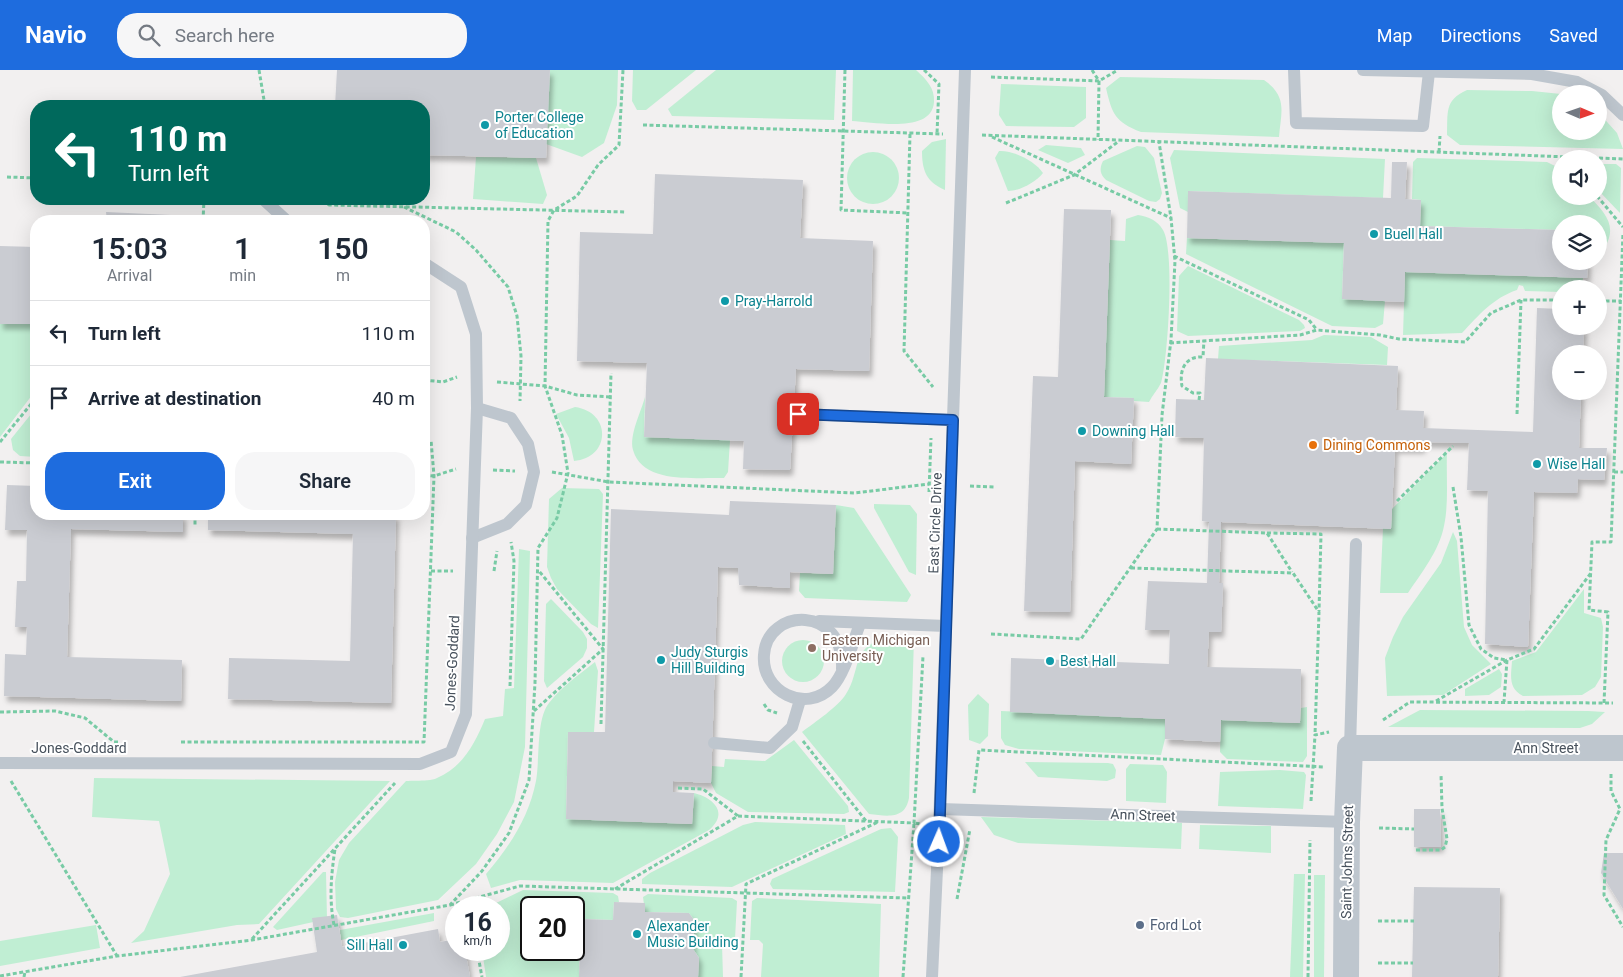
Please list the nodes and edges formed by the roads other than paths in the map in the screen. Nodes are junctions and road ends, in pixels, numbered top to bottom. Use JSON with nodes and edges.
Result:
{"nodes":[{"id":1,"x":965,"y":70,"type":"edge"},
{"id":2,"x":1294,"y":70,"type":"edge"},
{"id":3,"x":1363,"y":70,"type":"edge"},
{"id":4,"x":1429,"y":72,"type":"junction"},
{"id":5,"x":1533,"y":72,"type":"edge"},
{"id":6,"x":1623,"y":115,"type":"edge"},
{"id":7,"x":270,"y":205,"type":"edge"},
{"id":8,"x":280,"y":215,"type":"edge"},
{"id":9,"x":430,"y":268,"type":"edge"},
{"id":10,"x":477,"y":408,"type":"junction"},
{"id":11,"x":798,"y":414,"type":"dead end"},
{"id":12,"x":953,"y":420,"type":"junction"},
{"id":13,"x":472,"y":538,"type":"junction"},
{"id":14,"x":1356,"y":544,"type":"dead end"},
{"id":15,"x":815,"y":621,"type":"junction"},
{"id":16,"x":860,"y":624,"type":"junction"},
{"id":17,"x":946,"y":626,"type":"junction"},
{"id":18,"x":842,"y":669,"type":"junction"},
{"id":19,"x":800,"y":700,"type":"junction"},
{"id":20,"x":1350,"y":738,"type":"junction"},
{"id":21,"x":714,"y":743,"type":"dead end"},
{"id":22,"x":1623,"y":748,"type":"edge"},
{"id":23,"x":3,"y":763,"type":"edge"},
{"id":24,"x":940,"y":808,"type":"junction"},
{"id":25,"x":1347,"y":822,"type":"junction"},
{"id":26,"x":932,"y":977,"type":"edge"},
{"id":27,"x":1346,"y":977,"type":"edge"}],
"edges":[{"from":1,"to":12,"type":"lane","name":"East Circle Drive"},
{"from":2,"to":4,"type":"lane"},
{"from":3,"to":4,"type":"lane"},
{"from":4,"to":5,"type":"lane"},
{"from":5,"to":6,"type":"lane"},
{"from":7,"to":8,"type":"lane"},
{"from":9,"to":10,"type":"lane","name":"Jones-Goddard"},
{"from":10,"to":13,"type":"lane","name":"Jones-Goddard"},
{"from":10,"to":13,"type":"lane"},
{"from":11,"to":12,"type":"lane"},
{"from":12,"to":17,"type":"lane","name":"East Circle Drive"},
{"from":13,"to":23,"type":"lane","name":"Jones-Goddard"},
{"from":14,"to":20,"type":"lane"},
{"from":15,"to":16,"type":"lane"},
{"from":15,"to":18,"type":"lane"},
{"from":15,"to":19,"type":"lane"},
{"from":16,"to":17,"type":"lane"},
{"from":16,"to":18,"type":"lane"},
{"from":17,"to":24,"type":"lane","name":"East Circle Drive"},
{"from":18,"to":19,"type":"lane"},
{"from":19,"to":21,"type":"lane"},
{"from":20,"to":22,"type":"street","name":"Ann Street"},
{"from":20,"to":25,"type":"street","name":"Saint Johns Street"},
{"from":24,"to":25,"type":"lane","name":"Ann Street"},
{"from":24,"to":26,"type":"lane","name":"East Circle Drive"},
{"from":25,"to":27,"type":"street","name":"Saint Johns Street"}]}
